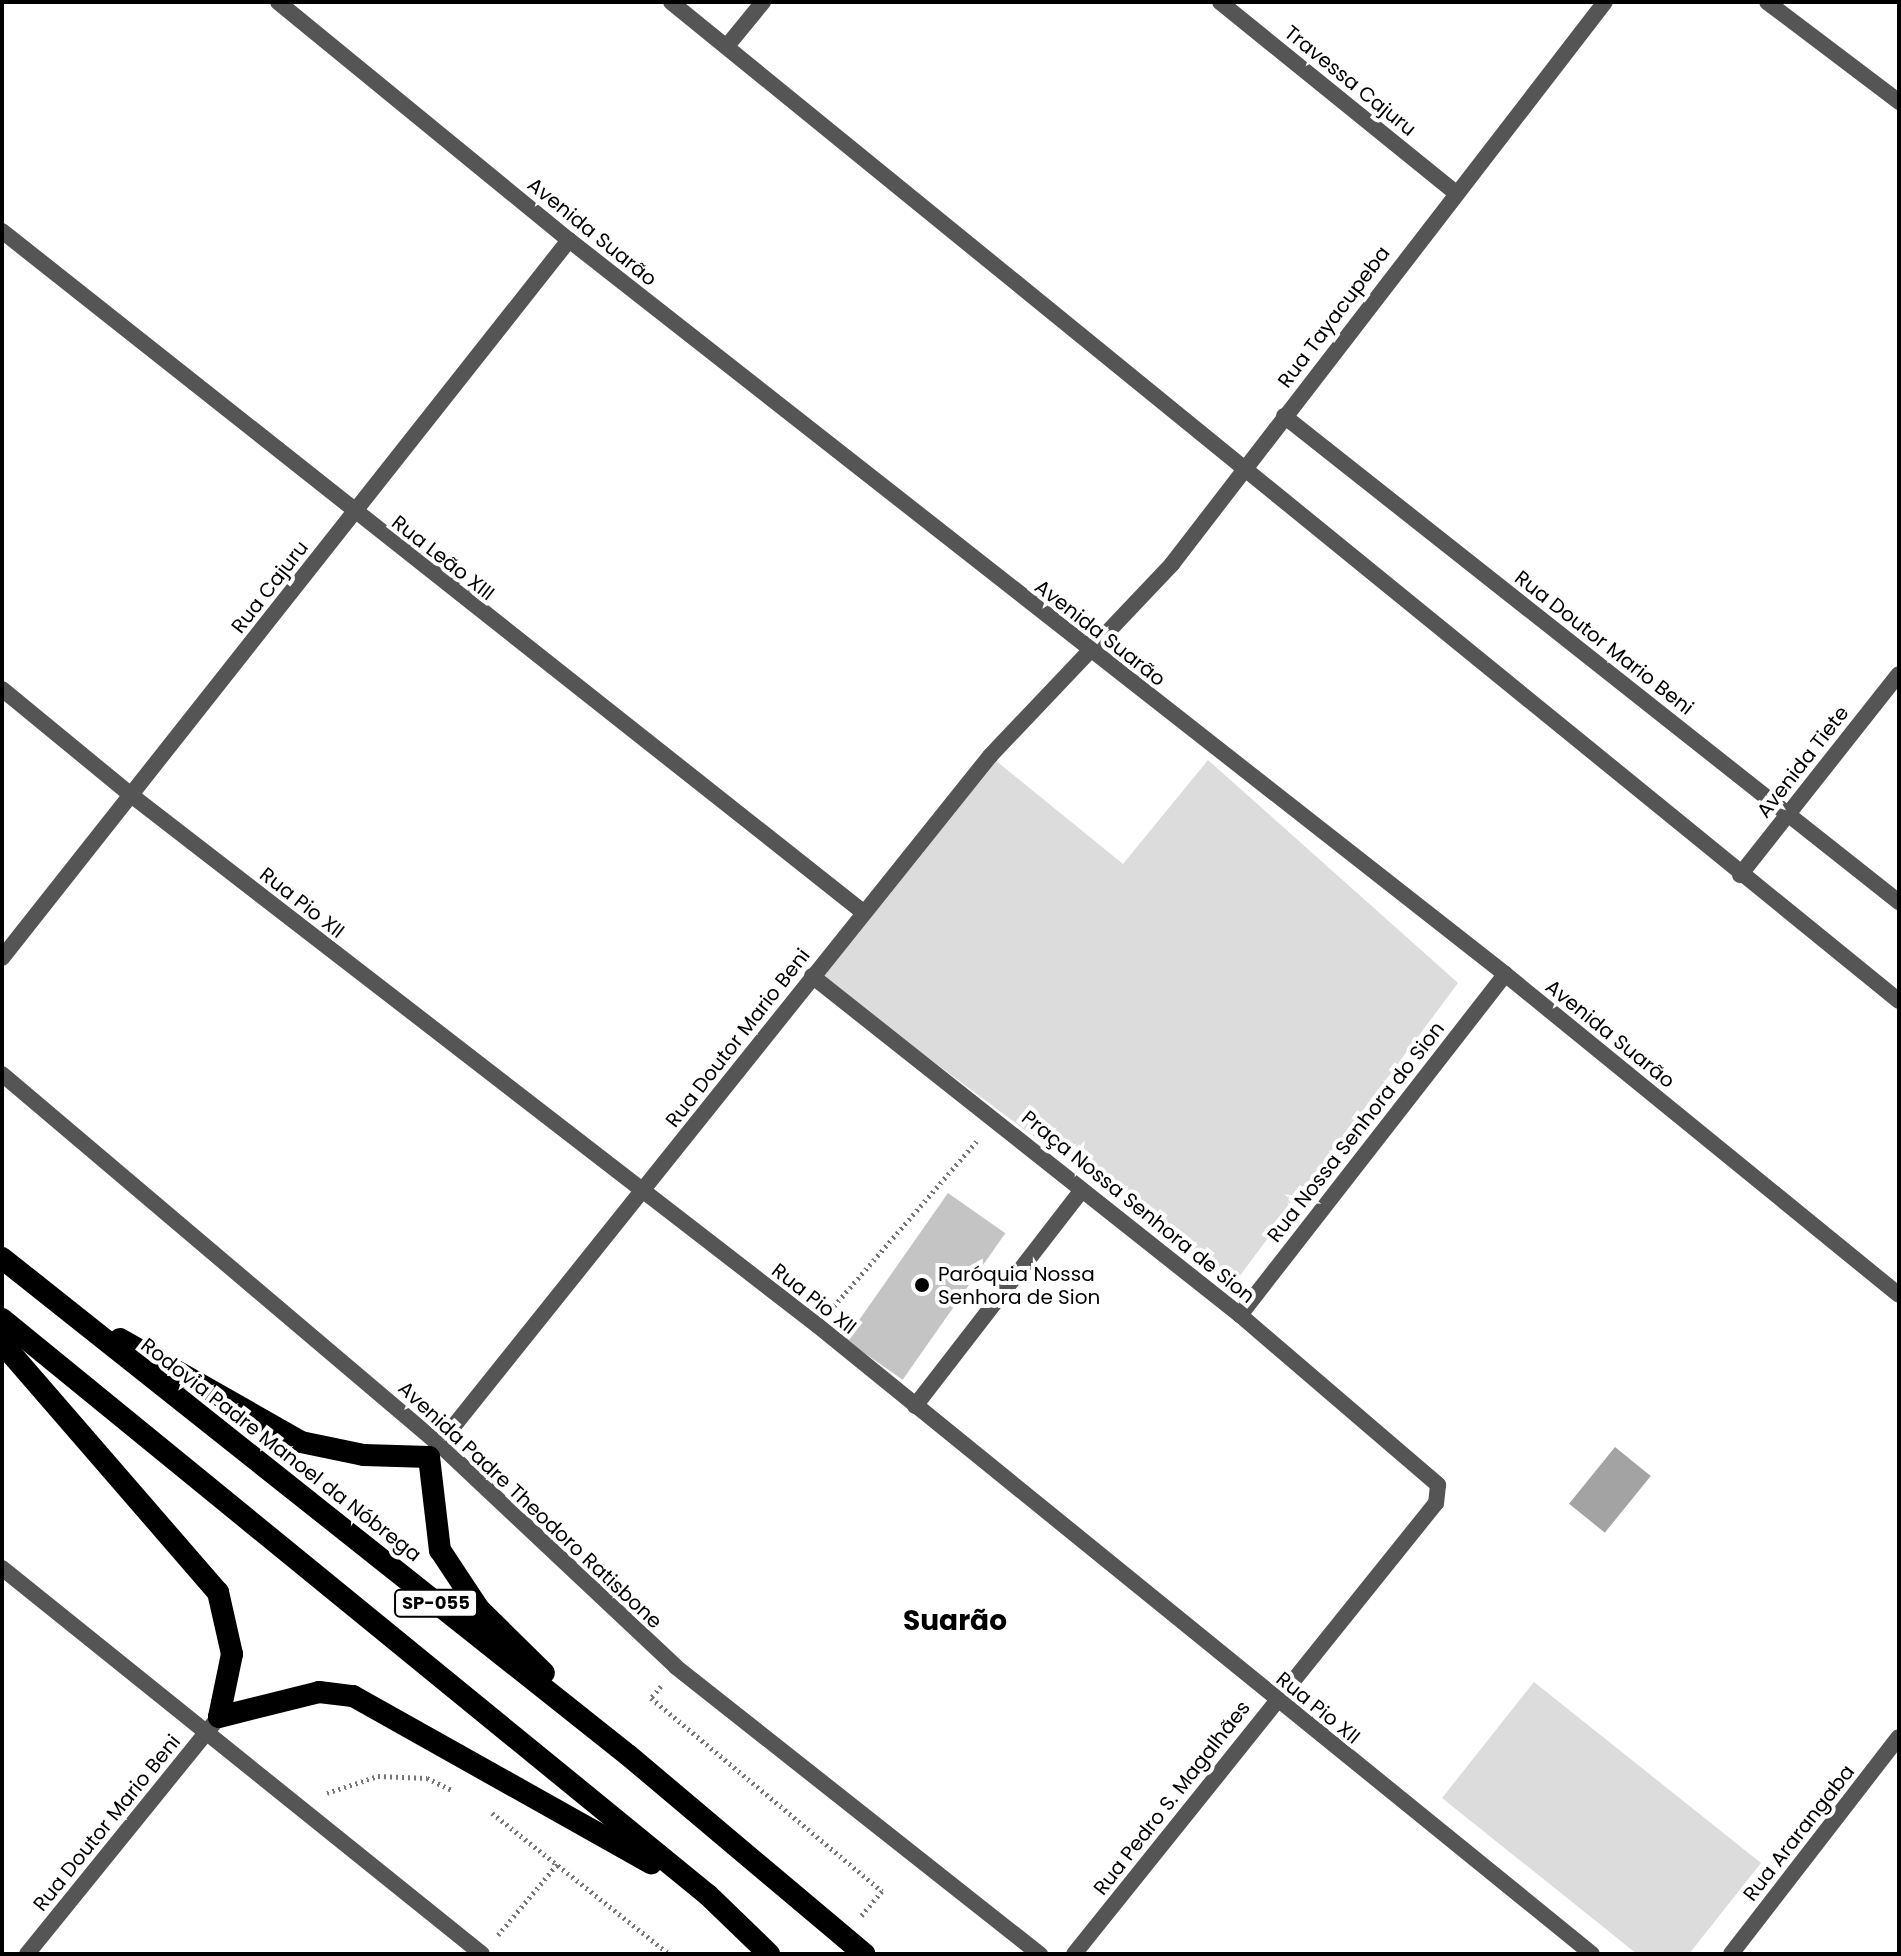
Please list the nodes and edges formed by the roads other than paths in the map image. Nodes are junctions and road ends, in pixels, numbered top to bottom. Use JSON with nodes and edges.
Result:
{"nodes":[{"id":1,"x":278,"y":2,"type":"edge"},
{"id":2,"x":671,"y":2,"type":"edge"},
{"id":3,"x":763,"y":2,"type":"edge"},
{"id":4,"x":1220,"y":2,"type":"edge"},
{"id":5,"x":1605,"y":2,"type":"edge"},
{"id":6,"x":1767,"y":2,"type":"edge"},
{"id":7,"x":727,"y":46,"type":"junction"},
{"id":8,"x":1899,"y":102,"type":"edge"},
{"id":9,"x":1455,"y":192,"type":"junction"},
{"id":10,"x":2,"y":231,"type":"edge"},
{"id":11,"x":569,"y":240,"type":"junction"},
{"id":12,"x":1284,"y":416,"type":"junction"},
{"id":13,"x":1240,"y":469,"type":"junction"},
{"id":14,"x":354,"y":514,"type":"junction"},
{"id":15,"x":1089,"y":652,"type":"junction"},
{"id":16,"x":1899,"y":674,"type":"edge"},
{"id":17,"x":2,"y":689,"type":"edge"},
{"id":18,"x":131,"y":795,"type":"junction"},
{"id":19,"x":1788,"y":813,"type":"junction"},
{"id":20,"x":1740,"y":875,"type":"junction"},
{"id":21,"x":1899,"y":902,"type":"edge"},
{"id":22,"x":863,"y":912,"type":"junction"},
{"id":23,"x":2,"y":958,"type":"edge"},
{"id":24,"x":1505,"y":974,"type":"junction"},
{"id":25,"x":812,"y":976,"type":"junction"},
{"id":26,"x":1899,"y":1001,"type":"edge"},
{"id":27,"x":2,"y":1074,"type":"edge"},
{"id":28,"x":1082,"y":1190,"type":"junction"},
{"id":29,"x":642,"y":1193,"type":"junction"},
{"id":30,"x":2,"y":1258,"type":"edge"},
{"id":31,"x":1899,"y":1295,"type":"edge"},
{"id":32,"x":59,"y":1305,"type":"junction"},
{"id":33,"x":1240,"y":1315,"type":"junction"},
{"id":34,"x":2,"y":1319,"type":"edge"},
{"id":35,"x":2,"y":1343,"type":"edge"},
{"id":36,"x":915,"y":1406,"type":"junction"},
{"id":37,"x":434,"y":1451,"type":"junction"},
{"id":38,"x":1434,"y":1477,"type":"joint"},
{"id":39,"x":2,"y":1568,"type":"edge"},
{"id":40,"x":1275,"y":1699,"type":"junction"},
{"id":41,"x":213,"y":1724,"type":"junction"},
{"id":42,"x":1899,"y":1737,"type":"edge"},
{"id":43,"x":628,"y":1755,"type":"junction"},
{"id":44,"x":708,"y":1895,"type":"junction"},
{"id":45,"x":486,"y":1948,"type":"edge"},
{"id":46,"x":27,"y":1954,"type":"edge"},
{"id":47,"x":769,"y":1954,"type":"edge"},
{"id":48,"x":864,"y":1954,"type":"edge"},
{"id":49,"x":1040,"y":1954,"type":"edge"},
{"id":50,"x":1074,"y":1954,"type":"edge"},
{"id":51,"x":1592,"y":1954,"type":"edge"},
{"id":52,"x":1731,"y":1954,"type":"edge"}],
"edges":[{"from":1,"to":11,"type":"street","name":"Avenida Suarão"},
{"from":2,"to":7,"type":"street"},
{"from":3,"to":7,"type":"street"},
{"from":4,"to":9,"type":"street","name":"Travessa Cajuru"},
{"from":5,"to":9,"type":"street","name":"Rua Tayacupeba"},
{"from":6,"to":8,"type":"street"},
{"from":7,"to":13,"type":"street"},
{"from":9,"to":12,"type":"street","name":"Rua Tayacupeba"},
{"from":10,"to":14,"type":"street","name":"Rua Leão XIII"},
{"from":11,"to":14,"type":"street","name":"Rua Cajuru"},
{"from":11,"to":15,"type":"street","name":"Avenida Suarão"},
{"from":12,"to":13,"type":"street","name":"Rua Tayacupeba"},
{"from":12,"to":19,"type":"street","name":"Rua Doutor Mario Beni"},
{"from":13,"to":15,"type":"street","name":"Rua Tayacupeba"},
{"from":13,"to":20,"type":"street"},
{"from":14,"to":18,"type":"street","name":"Rua Cajuru"},
{"from":14,"to":22,"type":"street","name":"Rua Leão XIII"},
{"from":15,"to":22,"type":"street","name":"Rua Doutor Mario Beni"},
{"from":15,"to":24,"type":"street","name":"Avenida Suarão"},
{"from":16,"to":19,"type":"street","name":"Avenida Tiete"},
{"from":17,"to":18,"type":"street","name":"Rua Pio XII"},
{"from":18,"to":23,"type":"street","name":"Rua Cajuru"},
{"from":18,"to":29,"type":"street","name":"Rua Pio XII"},
{"from":19,"to":20,"type":"street","name":"Avenida Tiete"},
{"from":19,"to":21,"type":"street","name":"Rua Doutor Mario Beni"},
{"from":20,"to":26,"type":"street"},
{"from":22,"to":25,"type":"street","name":"Rua Doutor Mario Beni"},
{"from":24,"to":31,"type":"street","name":"Avenida Suarão"},
{"from":24,"to":33,"type":"street","name":"Rua Nossa Senhora do Sion"},
{"from":25,"to":28,"type":"street","name":"Praça Nossa Senhora de Sion"},
{"from":25,"to":29,"type":"street","name":"Rua Doutor Mario Beni"},
{"from":27,"to":37,"type":"street","name":"Avenida Padre Theodoro Ratisbone"},
{"from":28,"to":33,"type":"street","name":"Praça Nossa Senhora de Sion"},
{"from":28,"to":36,"type":"street"},
{"from":29,"to":36,"type":"street","name":"Rua Pio XII"},
{"from":29,"to":37,"type":"street","name":"Rua Doutor Mario Beni"},
{"from":30,"to":32,"type":"highway","name":"Rodovia Padre Manoel da Nóbrega","number":"SP-055"},
{"from":32,"to":37,"type":"highway"},
{"from":32,"to":43,"type":"highway","name":"Rodovia Padre Manoel da Nóbrega","number":"SP-055"},
{"from":33,"to":38,"type":"street","name":"Praça Nossa Senhora de Sion"},
{"from":34,"to":44,"type":"highway","number":"SP-055"},
{"from":35,"to":41,"type":"highway"},
{"from":36,"to":40,"type":"street","name":"Rua Pio XII"},
{"from":37,"to":43,"type":"highway"},
{"from":37,"to":49,"type":"street","name":"Avenida Padre Theodoro Ratisbone"},
{"from":38,"to":40,"type":"street","name":"Rua Pedro S. Magalhães"},
{"from":39,"to":41,"type":"street"},
{"from":40,"to":50,"type":"street","name":"Rua Pedro S. Magalhães"},
{"from":40,"to":51,"type":"street","name":"Rua Pio XII"},
{"from":41,"to":44,"type":"highway"},
{"from":41,"to":45,"type":"street"},
{"from":41,"to":46,"type":"street","name":"Rua Doutor Mario Beni"},
{"from":42,"to":52,"type":"street","name":"Rua Ararangaba"},
{"from":43,"to":48,"type":"highway","name":"Rodovia Padre Manoel da Nóbrega","number":"SP-055"},
{"from":44,"to":47,"type":"highway","number":"SP-055"}]}
